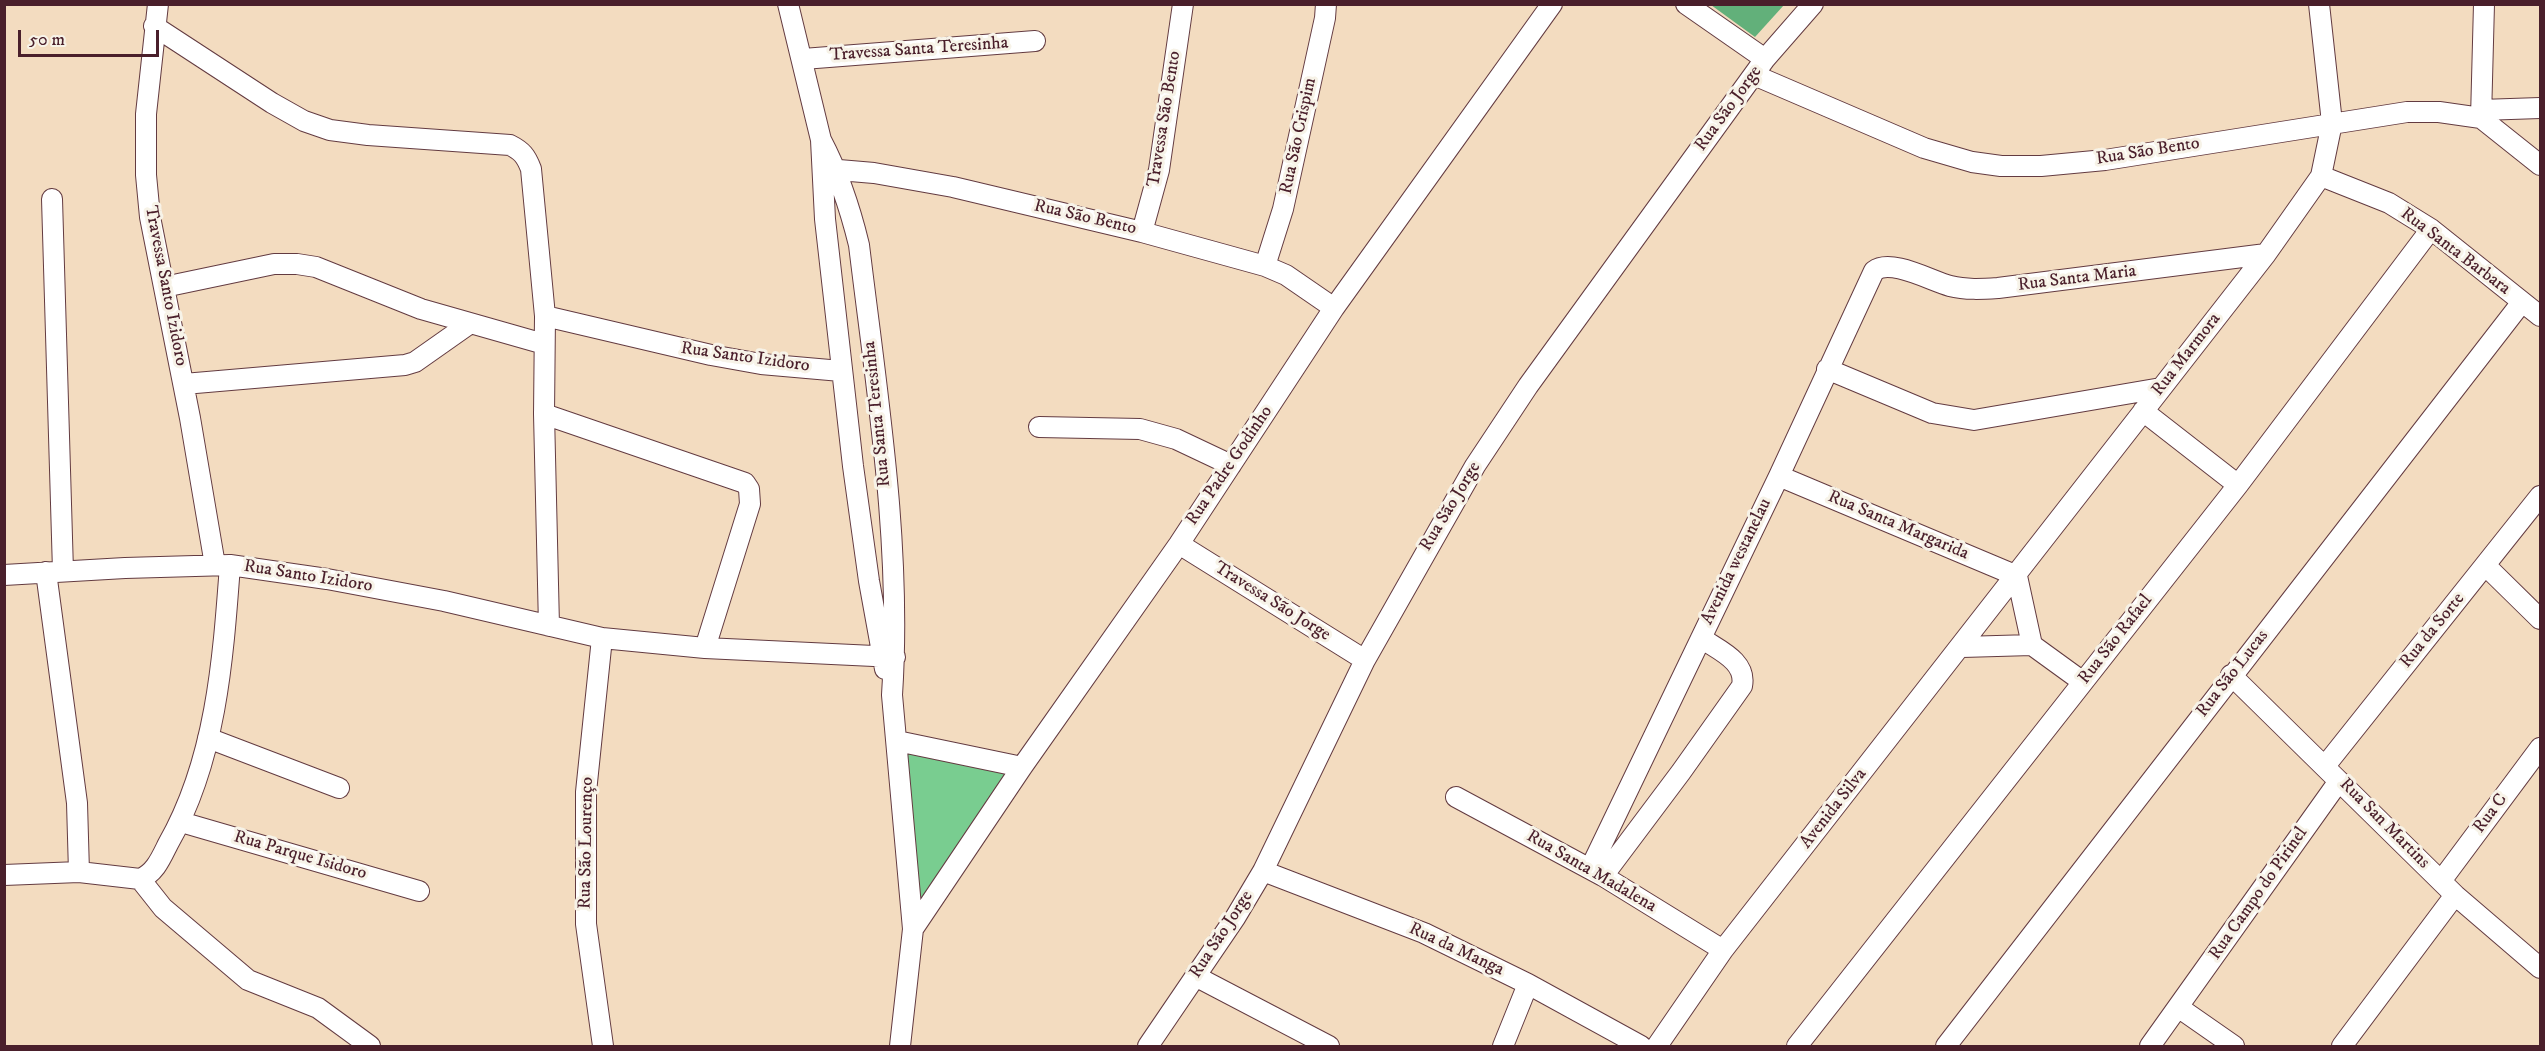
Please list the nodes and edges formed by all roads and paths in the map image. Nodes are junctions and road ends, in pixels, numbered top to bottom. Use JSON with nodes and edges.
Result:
{"nodes":[{"id":1,"x":158,"y":4,"type":"edge"},
{"id":2,"x":788,"y":4,"type":"edge"},
{"id":3,"x":1183,"y":4,"type":"edge"},
{"id":4,"x":1326,"y":4,"type":"edge"},
{"id":5,"x":1552,"y":4,"type":"edge"},
{"id":6,"x":1686,"y":4,"type":"edge"},
{"id":7,"x":1813,"y":4,"type":"edge"},
{"id":8,"x":2319,"y":4,"type":"edge"},
{"id":9,"x":2484,"y":4,"type":"edge"},
{"id":10,"x":154,"y":26,"type":"junction"},
{"id":11,"x":1035,"y":41,"type":"dead end"},
{"id":12,"x":803,"y":59,"type":"junction"},
{"id":13,"x":1759,"y":67,"type":"junction"},
{"id":14,"x":2541,"y":108,"type":"edge"},
{"id":15,"x":2481,"y":114,"type":"junction"},
{"id":16,"x":2332,"y":123,"type":"junction"},
{"id":17,"x":2541,"y":165,"type":"edge"},
{"id":18,"x":829,"y":169,"type":"junction"},
{"id":19,"x":2321,"y":176,"type":"junction"},
{"id":20,"x":51,"y":199,"type":"dead end"},
{"id":21,"x":2431,"y":229,"type":"junction"},
{"id":22,"x":1142,"y":232,"type":"junction"},
{"id":23,"x":2266,"y":254,"type":"junction"},
{"id":24,"x":1265,"y":266,"type":"junction"},
{"id":25,"x":1891,"y":267,"type":"joint"},
{"id":26,"x":164,"y":286,"type":"junction"},
{"id":27,"x":2522,"y":302,"type":"junction"},
{"id":28,"x":1335,"y":308,"type":"junction"},
{"id":29,"x":544,"y":316,"type":"junction"},
{"id":30,"x":2540,"y":316,"type":"edge"},
{"id":31,"x":469,"y":324,"type":"junction"},
{"id":32,"x":544,"y":344,"type":"junction"},
{"id":33,"x":1827,"y":369,"type":"junction"},
{"id":34,"x":842,"y":371,"type":"junction"},
{"id":35,"x":184,"y":384,"type":"junction"},
{"id":36,"x":2161,"y":388,"type":"junction"},
{"id":37,"x":2143,"y":411,"type":"junction"},
{"id":38,"x":544,"y":414,"type":"junction"},
{"id":39,"x":1039,"y":427,"type":"dead end"},
{"id":40,"x":1231,"y":465,"type":"junction"},
{"id":41,"x":1779,"y":476,"type":"junction"},
{"id":42,"x":2238,"y":485,"type":"junction"},
{"id":43,"x":2541,"y":496,"type":"edge"},
{"id":44,"x":1179,"y":544,"type":"junction"},
{"id":45,"x":222,"y":565,"type":"junction"},
{"id":46,"x":2486,"y":566,"type":"junction"},
{"id":47,"x":55,"y":572,"type":"junction"},
{"id":48,"x":4,"y":575,"type":"edge"},
{"id":49,"x":2017,"y":576,"type":"junction"},
{"id":50,"x":2541,"y":619,"type":"edge"},
{"id":51,"x":549,"y":626,"type":"junction"},
{"id":52,"x":602,"y":638,"type":"junction"},
{"id":53,"x":1701,"y":638,"type":"junction"},
{"id":54,"x":2032,"y":645,"type":"junction"},
{"id":55,"x":1962,"y":646,"type":"junction"},
{"id":56,"x":705,"y":648,"type":"junction"},
{"id":57,"x":888,"y":657,"type":"junction"},
{"id":58,"x":1365,"y":660,"type":"junction"},
{"id":59,"x":2231,"y":675,"type":"junction"},
{"id":60,"x":2083,"y":682,"type":"junction"},
{"id":61,"x":208,"y":738,"type":"junction"},
{"id":62,"x":897,"y":741,"type":"junction"},
{"id":63,"x":2541,"y":748,"type":"edge"},
{"id":64,"x":2325,"y":766,"type":"junction"},
{"id":65,"x":1022,"y":767,"type":"junction"},
{"id":66,"x":2339,"y":781,"type":"junction"},
{"id":67,"x":339,"y":788,"type":"dead end"},
{"id":68,"x":1456,"y":797,"type":"dead end"},
{"id":69,"x":182,"y":822,"type":"junction"},
{"id":70,"x":1263,"y":871,"type":"junction"},
{"id":71,"x":79,"y":872,"type":"junction"},
{"id":72,"x":1597,"y":873,"type":"junction"},
{"id":73,"x":4,"y":875,"type":"edge"},
{"id":74,"x":140,"y":879,"type":"junction"},
{"id":75,"x":2448,"y":888,"type":"junction"},
{"id":76,"x":419,"y":891,"type":"dead end"},
{"id":77,"x":913,"y":929,"type":"junction"},
{"id":78,"x":1723,"y":950,"type":"junction"},
{"id":79,"x":2541,"y":968,"type":"edge"},
{"id":80,"x":1195,"y":976,"type":"junction"},
{"id":81,"x":1528,"y":984,"type":"junction"},
{"id":82,"x":2178,"y":1007,"type":"junction"},
{"id":83,"x":370,"y":1047,"type":"edge"},
{"id":84,"x":603,"y":1047,"type":"edge"},
{"id":85,"x":900,"y":1047,"type":"edge"},
{"id":86,"x":1148,"y":1047,"type":"edge"},
{"id":87,"x":1329,"y":1047,"type":"edge"},
{"id":88,"x":1503,"y":1047,"type":"edge"},
{"id":89,"x":1641,"y":1047,"type":"edge"},
{"id":90,"x":1657,"y":1047,"type":"edge"},
{"id":91,"x":1797,"y":1047,"type":"edge"},
{"id":92,"x":1946,"y":1047,"type":"edge"},
{"id":93,"x":2150,"y":1047,"type":"edge"},
{"id":94,"x":2234,"y":1047,"type":"edge"},
{"id":95,"x":2342,"y":1047,"type":"edge"}],
"edges":[{"from":1,"to":10,"type":"street","name":"Travessa Santo Izidoro"},
{"from":2,"to":12,"type":"street","name":"Rua Santa Teresinha"},
{"from":3,"to":22,"type":"street","name":"Travessa São Bento"},
{"from":4,"to":24,"type":"street","name":"Rua São Crispim"},
{"from":5,"to":28,"type":"street","name":"Rua Padre Godinho"},
{"from":6,"to":13,"type":"street"},
{"from":7,"to":13,"type":"street","name":"Rua São Jorge"},
{"from":8,"to":16,"type":"street","name":"Rua Marmora"},
{"from":9,"to":15,"type":"street"},
{"from":10,"to":26,"type":"street","name":"Travessa Santo Izidoro"},
{"from":10,"to":29,"type":"street"},
{"from":11,"to":12,"type":"street","name":"Travessa Santa Teresinha"},
{"from":12,"to":18,"type":"street","name":"Rua Santa Teresinha"},
{"from":13,"to":16,"type":"street","name":"Rua São Bento"},
{"from":13,"to":58,"type":"street","name":"Rua São Jorge"},
{"from":14,"to":15,"type":"street","name":"Rua São Bento"},
{"from":15,"to":16,"type":"street","name":"Rua São Bento"},
{"from":15,"to":17,"type":"street","name":"Rua São Bento"},
{"from":16,"to":19,"type":"street","name":"Rua Marmora"},
{"from":18,"to":22,"type":"street","name":"Rua São Bento"},
{"from":18,"to":34,"type":"street","name":"Rua Santa Teresinha"},
{"from":18,"to":57,"type":"street","name":"Rua Santa Teresinha"},
{"from":19,"to":21,"type":"street","name":"Rua Santa Barbara"},
{"from":19,"to":23,"type":"street","name":"Rua Marmora"},
{"from":20,"to":47,"type":"street"},
{"from":21,"to":27,"type":"street","name":"Rua Santa Barbara"},
{"from":21,"to":42,"type":"street","name":"Rua São Rafael"},
{"from":22,"to":24,"type":"street","name":"Rua São Bento"},
{"from":23,"to":25,"type":"street","name":"Rua Santa Maria"},
{"from":23,"to":36,"type":"street","name":"Rua Marmora"},
{"from":24,"to":28,"type":"street","name":"Rua São Bento"},
{"from":25,"to":33,"type":"street","name":"Avenida westanelau"},
{"from":26,"to":31,"type":"street"},
{"from":26,"to":35,"type":"street","name":"Travessa Santo Izidoro"},
{"from":27,"to":30,"type":"street","name":"Rua Santa Barbara"},
{"from":27,"to":59,"type":"street","name":"Rua São Lucas"},
{"from":28,"to":40,"type":"street","name":"Rua Padre Godinho"},
{"from":29,"to":32,"type":"street"},
{"from":29,"to":34,"type":"street","name":"Rua Santo Izidoro"},
{"from":31,"to":32,"type":"street"},
{"from":31,"to":35,"type":"street"},
{"from":32,"to":38,"type":"street"},
{"from":33,"to":36,"type":"street"},
{"from":33,"to":41,"type":"street","name":"Avenida westanelau"},
{"from":34,"to":57,"type":"street","name":"Rua Santa Teresinha"},
{"from":35,"to":45,"type":"street","name":"Travessa Santo Izidoro"},
{"from":36,"to":37,"type":"street","name":"Rua Marmora"},
{"from":37,"to":42,"type":"street"},
{"from":37,"to":49,"type":"street","name":"Rua Marmora"},
{"from":38,"to":51,"type":"street"},
{"from":38,"to":56,"type":"street"},
{"from":39,"to":40,"type":"street"},
{"from":40,"to":44,"type":"street","name":"Rua Padre Godinho"},
{"from":41,"to":49,"type":"street","name":"Rua Santa Margarida"},
{"from":41,"to":53,"type":"street","name":"Avenida westanelau"},
{"from":42,"to":60,"type":"street","name":"Rua São Rafael"},
{"from":43,"to":46,"type":"street","name":"Rua da Sorte"},
{"from":44,"to":58,"type":"street","name":"Travessa São Jorge"},
{"from":44,"to":65,"type":"street","name":"Rua Padre Godinho"},
{"from":45,"to":47,"type":"street","name":"Rua Santo Izidoro"},
{"from":45,"to":51,"type":"street","name":"Rua Santo Izidoro"},
{"from":45,"to":61,"type":"street"},
{"from":46,"to":50,"type":"street"},
{"from":46,"to":64,"type":"street","name":"Rua da Sorte"},
{"from":47,"to":48,"type":"street","name":"Rua Santo Izidoro"},
{"from":47,"to":71,"type":"street"},
{"from":49,"to":54,"type":"street"},
{"from":49,"to":55,"type":"street","name":"Avenida Silva"},
{"from":51,"to":52,"type":"street","name":"Rua Santo Izidoro"},
{"from":52,"to":56,"type":"street","name":"Rua Santo Izidoro"},
{"from":52,"to":84,"type":"street","name":"Rua São Lourenço"},
{"from":53,"to":72,"type":"street","name":"Avenida westanelau"},
{"from":53,"to":72,"type":"street"},
{"from":54,"to":55,"type":"street"},
{"from":54,"to":60,"type":"street"},
{"from":55,"to":78,"type":"street","name":"Avenida Silva"},
{"from":56,"to":57,"type":"street","name":"Rua Santo Izidoro"},
{"from":57,"to":62,"type":"street","name":"Rua Santa Teresinha"},
{"from":58,"to":70,"type":"street","name":"Rua São Jorge"},
{"from":59,"to":64,"type":"street","name":"Rua San Martins"},
{"from":59,"to":92,"type":"street","name":"Rua São Lucas"},
{"from":60,"to":91,"type":"street","name":"Rua São Rafael"},
{"from":61,"to":67,"type":"street"},
{"from":61,"to":69,"type":"street"},
{"from":62,"to":65,"type":"street"},
{"from":62,"to":77,"type":"street","name":"Rua Santa Teresinha"},
{"from":63,"to":75,"type":"street","name":"Rua C"},
{"from":64,"to":66,"type":"street","name":"Rua San Martins"},
{"from":65,"to":77,"type":"street","name":"Rua Padre Godinho"},
{"from":66,"to":75,"type":"street","name":"Rua San Martins"},
{"from":66,"to":82,"type":"street","name":"Rua Campo do Pirinel"},
{"from":68,"to":72,"type":"street","name":"Rua Santa Madalena"},
{"from":69,"to":74,"type":"street"},
{"from":69,"to":76,"type":"street","name":"Rua Parque Isidoro"},
{"from":70,"to":80,"type":"street","name":"Rua São Jorge"},
{"from":70,"to":81,"type":"street","name":"Rua da Manga"},
{"from":71,"to":73,"type":"street"},
{"from":71,"to":74,"type":"street"},
{"from":72,"to":78,"type":"street","name":"Rua Santa Madalena"},
{"from":74,"to":83,"type":"street"},
{"from":75,"to":79,"type":"street","name":"Rua San Martins"},
{"from":75,"to":95,"type":"street","name":"Rua C"},
{"from":77,"to":85,"type":"street","name":"Rua Santa Teresinha"},
{"from":78,"to":90,"type":"street","name":"Avenida Silva"},
{"from":80,"to":86,"type":"street","name":"Rua São Jorge"},
{"from":80,"to":87,"type":"street"},
{"from":81,"to":88,"type":"street"},
{"from":81,"to":89,"type":"street","name":"Rua da Manga"},
{"from":82,"to":93,"type":"street","name":"Rua Campo do Pirinel"},
{"from":82,"to":94,"type":"street"}]}
